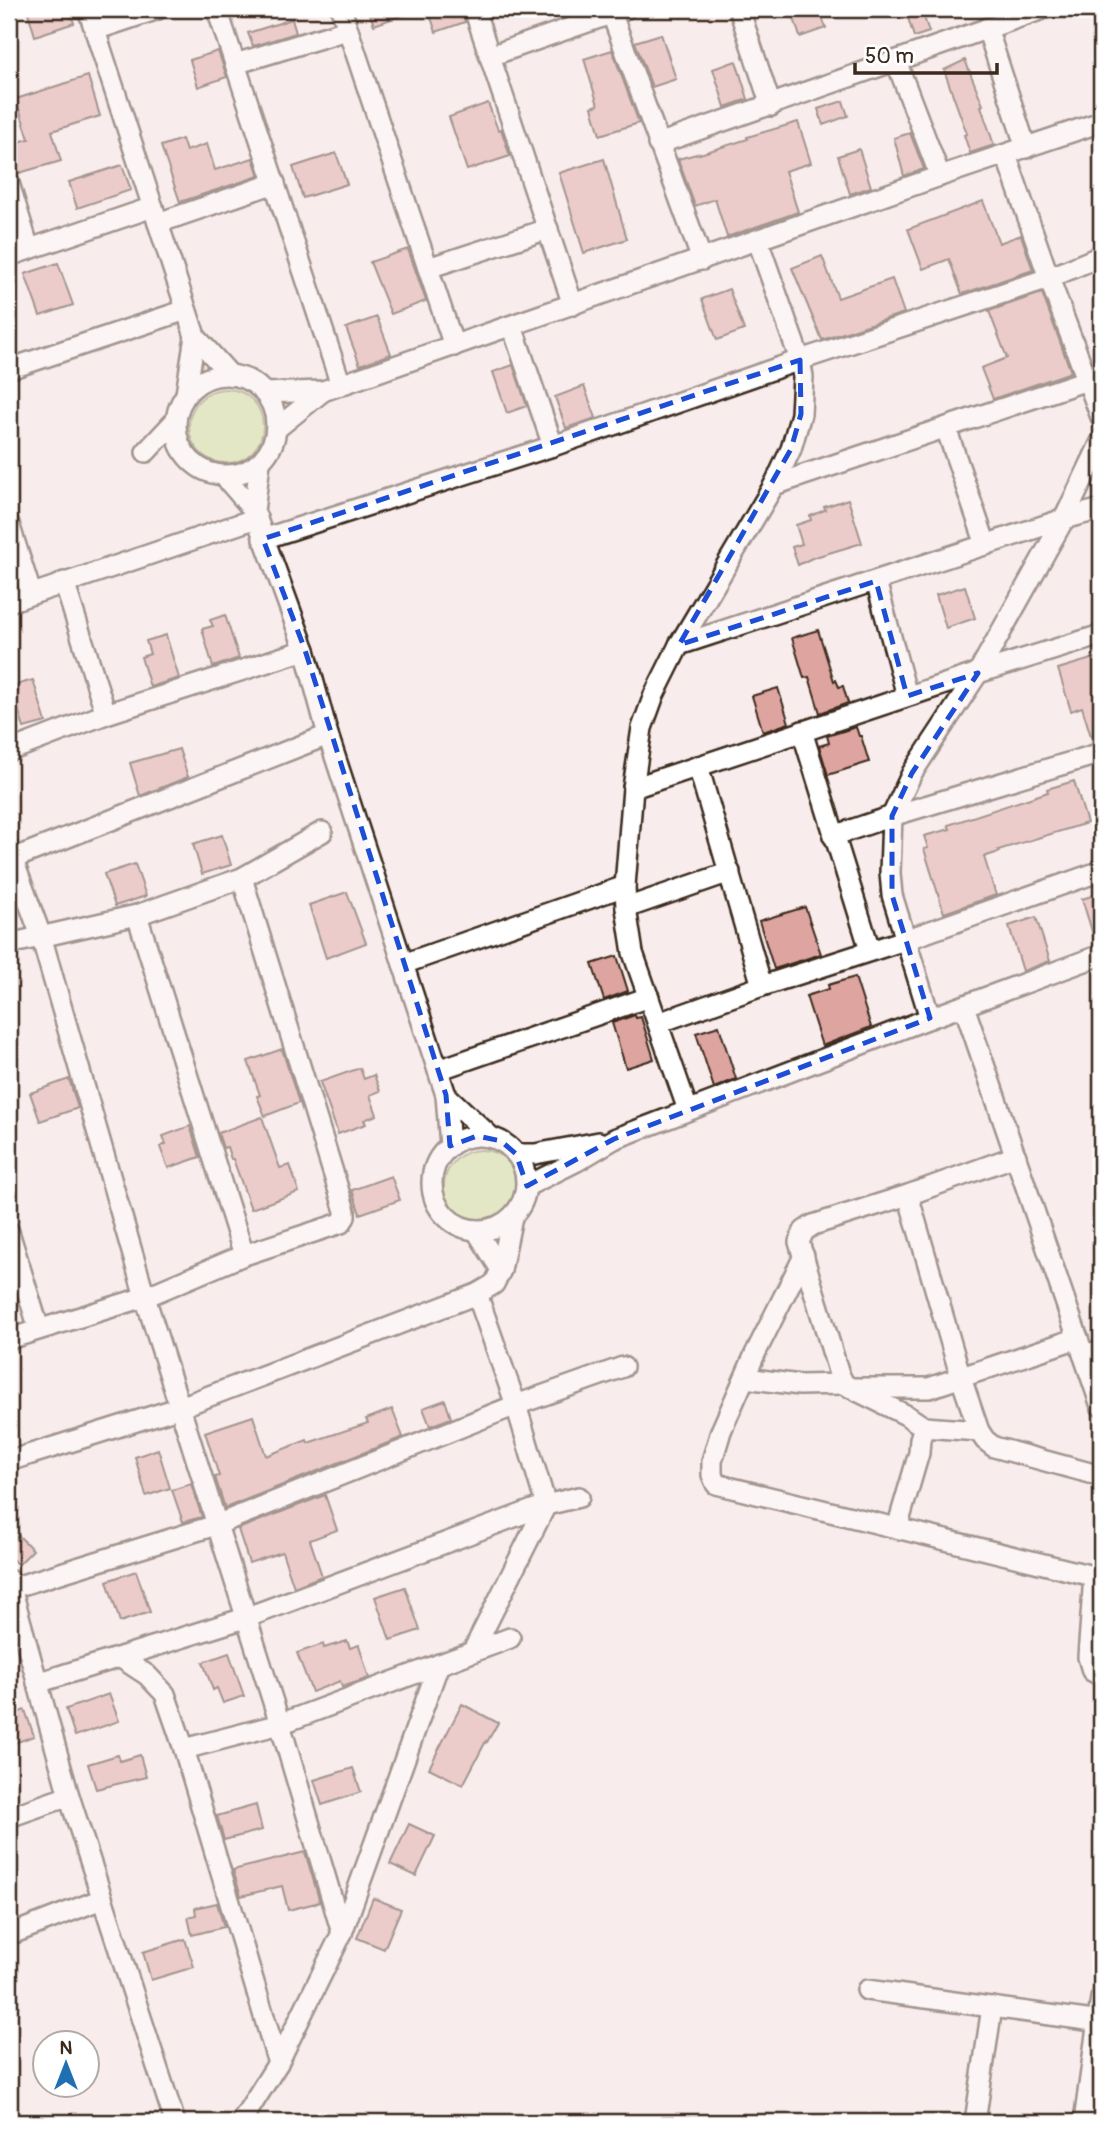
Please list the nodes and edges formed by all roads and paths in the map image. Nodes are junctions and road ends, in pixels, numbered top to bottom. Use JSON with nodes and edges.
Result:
{"nodes":[{"id":1,"x":88,"y":9,"type":"edge"},
{"id":2,"x":158,"y":9,"type":"edge"},
{"id":3,"x":217,"y":9,"type":"edge"},
{"id":4,"x":341,"y":9,"type":"edge"},
{"id":5,"x":474,"y":9,"type":"edge"},
{"id":6,"x":739,"y":9,"type":"edge"},
{"id":7,"x":1043,"y":9,"type":"edge"},
{"id":8,"x":615,"y":10,"type":"edge"},
{"id":9,"x":987,"y":29,"type":"junction"},
{"id":10,"x":95,"y":30,"type":"junction"},
{"id":11,"x":347,"y":30,"type":"junction"},
{"id":12,"x":490,"y":56,"type":"junction"},
{"id":13,"x":896,"y":61,"type":"junction"},
{"id":14,"x":235,"y":64,"type":"junction"},
{"id":15,"x":771,"y":106,"type":"junction"},
{"id":16,"x":1101,"y":122,"type":"edge"},
{"id":17,"x":658,"y":144,"type":"junction"},
{"id":18,"x":1026,"y":148,"type":"junction"},
{"id":19,"x":1006,"y":155,"type":"junction"},
{"id":20,"x":940,"y":176,"type":"junction"},
{"id":21,"x":9,"y":183,"type":"edge"},
{"id":22,"x":275,"y":183,"type":"junction"},
{"id":23,"x":155,"y":215,"type":"junction"},
{"id":24,"x":548,"y":229,"type":"junction"},
{"id":25,"x":758,"y":241,"type":"junction"},
{"id":26,"x":29,"y":249,"type":"junction"},
{"id":27,"x":9,"y":256,"type":"edge"},
{"id":28,"x":1101,"y":256,"type":"edge"},
{"id":29,"x":702,"y":260,"type":"junction"},
{"id":30,"x":428,"y":268,"type":"junction"},
{"id":31,"x":1049,"y":278,"type":"junction"},
{"id":32,"x":573,"y":305,"type":"junction"},
{"id":33,"x":187,"y":310,"type":"junction"},
{"id":34,"x":512,"y":326,"type":"junction"},
{"id":35,"x":195,"y":336,"type":"junction"},
{"id":36,"x":454,"y":346,"type":"junction"},
{"id":37,"x":800,"y":360,"type":"junction"},
{"id":38,"x":9,"y":369,"type":"edge"},
{"id":39,"x":230,"y":375,"type":"junction"},
{"id":40,"x":1087,"y":380,"type":"junction"},
{"id":41,"x":332,"y":388,"type":"junction"},
{"id":42,"x":264,"y":393,"type":"junction"},
{"id":43,"x":186,"y":394,"type":"junction"},
{"id":44,"x":1101,"y":417,"type":"edge"},
{"id":45,"x":175,"y":421,"type":"junction"},
{"id":46,"x":946,"y":428,"type":"junction"},
{"id":47,"x":276,"y":429,"type":"junction"},
{"id":48,"x":1101,"y":442,"type":"edge"},
{"id":49,"x":553,"y":446,"type":"junction"},
{"id":50,"x":182,"y":450,"type":"junction"},
{"id":51,"x":260,"y":463,"type":"junction"},
{"id":52,"x":223,"y":476,"type":"junction"},
{"id":53,"x":774,"y":485,"type":"junction"},
{"id":54,"x":1101,"y":509,"type":"edge"},
{"id":55,"x":256,"y":515,"type":"junction"},
{"id":56,"x":1064,"y":519,"type":"junction"},
{"id":57,"x":9,"y":524,"type":"edge"},
{"id":58,"x":263,"y":539,"type":"junction"},
{"id":59,"x":986,"y":545,"type":"junction"},
{"id":60,"x":876,"y":581,"type":"junction"},
{"id":61,"x":64,"y":582,"type":"junction"},
{"id":62,"x":31,"y":593,"type":"junction"},
{"id":63,"x":9,"y":602,"type":"edge"},
{"id":64,"x":1101,"y":635,"type":"edge"},
{"id":65,"x":679,"y":645,"type":"junction"},
{"id":66,"x":305,"y":650,"type":"junction"},
{"id":67,"x":978,"y":673,"type":"junction"},
{"id":68,"x":907,"y":696,"type":"junction"},
{"id":69,"x":106,"y":714,"type":"junction"},
{"id":70,"x":802,"y":731,"type":"junction"},
{"id":71,"x":328,"y":735,"type":"junction"},
{"id":72,"x":9,"y":751,"type":"edge"},
{"id":73,"x":1101,"y":753,"type":"edge"},
{"id":74,"x":698,"y":766,"type":"junction"},
{"id":75,"x":633,"y":788,"type":"junction"},
{"id":76,"x":892,"y":816,"type":"junction"},
{"id":77,"x":322,"y":832,"type":"dead end"},
{"id":78,"x":834,"y":836,"type":"junction"},
{"id":79,"x":10,"y":854,"type":"edge"},
{"id":80,"x":1101,"y":871,"type":"edge"},
{"id":81,"x":730,"y":872,"type":"junction"},
{"id":82,"x":242,"y":878,"type":"junction"},
{"id":83,"x":625,"y":886,"type":"junction"},
{"id":84,"x":626,"y":908,"type":"junction"},
{"id":85,"x":137,"y":915,"type":"junction"},
{"id":86,"x":41,"y":936,"type":"junction"},
{"id":87,"x":905,"y":940,"type":"junction"},
{"id":88,"x":9,"y":944,"type":"edge"},
{"id":89,"x":870,"y":950,"type":"junction"},
{"id":90,"x":1101,"y":956,"type":"edge"},
{"id":91,"x":403,"y":964,"type":"junction"},
{"id":92,"x":762,"y":986,"type":"junction"},
{"id":93,"x":649,"y":997,"type":"junction"},
{"id":94,"x":964,"y":1006,"type":"junction"},
{"id":95,"x":930,"y":1018,"type":"junction"},
{"id":96,"x":658,"y":1023,"type":"junction"},
{"id":97,"x":438,"y":1070,"type":"junction"},
{"id":98,"x":446,"y":1095,"type":"junction"},
{"id":99,"x":688,"y":1110,"type":"junction"},
{"id":100,"x":492,"y":1138,"type":"junction"},
{"id":101,"x":614,"y":1139,"type":"junction"},
{"id":102,"x":450,"y":1146,"type":"junction"},
{"id":103,"x":516,"y":1154,"type":"junction"},
{"id":104,"x":1016,"y":1156,"type":"junction"},
{"id":105,"x":527,"y":1186,"type":"junction"},
{"id":106,"x":908,"y":1195,"type":"junction"},
{"id":107,"x":512,"y":1217,"type":"junction"},
{"id":108,"x":476,"y":1230,"type":"junction"},
{"id":109,"x":9,"y":1233,"type":"edge"},
{"id":110,"x":244,"y":1255,"type":"junction"},
{"id":111,"x":804,"y":1256,"type":"junction"},
{"id":112,"x":501,"y":1270,"type":"junction"},
{"id":113,"x":477,"y":1294,"type":"junction"},
{"id":114,"x":145,"y":1297,"type":"junction"},
{"id":115,"x":39,"y":1329,"type":"junction"},
{"id":116,"x":9,"y":1339,"type":"edge"},
{"id":117,"x":1087,"y":1348,"type":"edge"},
{"id":118,"x":623,"y":1367,"type":"dead end"},
{"id":119,"x":745,"y":1378,"type":"junction"},
{"id":120,"x":961,"y":1378,"type":"junction"},
{"id":121,"x":847,"y":1386,"type":"junction"},
{"id":122,"x":516,"y":1405,"type":"junction"},
{"id":123,"x":1101,"y":1406,"type":"edge"},
{"id":124,"x":178,"y":1408,"type":"junction"},
{"id":125,"x":924,"y":1427,"type":"junction"},
{"id":126,"x":979,"y":1431,"type":"junction"},
{"id":127,"x":9,"y":1461,"type":"edge"},
{"id":128,"x":1101,"y":1476,"type":"edge"},
{"id":129,"x":579,"y":1497,"type":"dead end"},
{"id":130,"x":546,"y":1505,"type":"junction"},
{"id":131,"x":216,"y":1525,"type":"junction"},
{"id":132,"x":897,"y":1528,"type":"junction"},
{"id":133,"x":1098,"y":1577,"type":"edge"},
{"id":134,"x":10,"y":1584,"type":"edge"},
{"id":135,"x":245,"y":1618,"type":"junction"},
{"id":136,"x":510,"y":1638,"type":"dead end"},
{"id":137,"x":473,"y":1651,"type":"junction"},
{"id":138,"x":121,"y":1658,"type":"junction"},
{"id":139,"x":439,"y":1664,"type":"junction"},
{"id":140,"x":1101,"y":1676,"type":"edge"},
{"id":141,"x":37,"y":1684,"type":"junction"},
{"id":142,"x":280,"y":1724,"type":"junction"},
{"id":143,"x":184,"y":1749,"type":"junction"},
{"id":144,"x":69,"y":1796,"type":"junction"},
{"id":145,"x":9,"y":1817,"type":"edge"},
{"id":146,"x":102,"y":1899,"type":"junction"},
{"id":147,"x":342,"y":1933,"type":"junction"},
{"id":148,"x":9,"y":1935,"type":"edge"},
{"id":149,"x":867,"y":1990,"type":"dead end"},
{"id":150,"x":1101,"y":1998,"type":"edge"},
{"id":151,"x":992,"y":2007,"type":"junction"},
{"id":152,"x":1100,"y":2022,"type":"edge"},
{"id":153,"x":278,"y":2063,"type":"junction"},
{"id":154,"x":175,"y":2122,"type":"edge"},
{"id":155,"x":241,"y":2122,"type":"edge"},
{"id":156,"x":975,"y":2122,"type":"edge"},
{"id":157,"x":1084,"y":2122,"type":"edge"}],
"edges":[{"from":1,"to":10,"type":"street"},
{"from":2,"to":10,"type":"street"},
{"from":3,"to":14,"type":"street"},
{"from":4,"to":11,"type":"street"},
{"from":5,"to":12,"type":"street"},
{"from":6,"to":15,"type":"street"},
{"from":7,"to":9,"type":"street"},
{"from":8,"to":12,"type":"street"},
{"from":8,"to":17,"type":"street"},
{"from":9,"to":13,"type":"street"},
{"from":9,"to":18,"type":"street"},
{"from":10,"to":23,"type":"street"},
{"from":11,"to":14,"type":"street"},
{"from":11,"to":30,"type":"street"},
{"from":12,"to":24,"type":"street"},
{"from":13,"to":15,"type":"street"},
{"from":13,"to":20,"type":"street"},
{"from":14,"to":22,"type":"street"},
{"from":15,"to":17,"type":"street"},
{"from":16,"to":18,"type":"street"},
{"from":17,"to":29,"type":"street"},
{"from":18,"to":19,"type":"street"},
{"from":19,"to":20,"type":"street"},
{"from":19,"to":31,"type":"street"},
{"from":20,"to":25,"type":"street"},
{"from":21,"to":26,"type":"street"},
{"from":22,"to":23,"type":"street"},
{"from":22,"to":41,"type":"street"},
{"from":23,"to":26,"type":"street"},
{"from":23,"to":33,"type":"street"},
{"from":24,"to":30,"type":"street"},
{"from":24,"to":32,"type":"street"},
{"from":25,"to":29,"type":"street"},
{"from":25,"to":37,"type":"street"},
{"from":26,"to":27,"type":"street"},
{"from":28,"to":31,"type":"street"},
{"from":29,"to":32,"type":"street"},
{"from":30,"to":36,"type":"street"},
{"from":31,"to":37,"type":"street"},
{"from":31,"to":40,"type":"street"},
{"from":32,"to":34,"type":"street"},
{"from":33,"to":35,"type":"street"},
{"from":33,"to":38,"type":"street"},
{"from":34,"to":36,"type":"street"},
{"from":34,"to":49,"type":"street"},
{"from":35,"to":39,"type":"street"},
{"from":35,"to":43,"type":"street"},
{"from":36,"to":41,"type":"street"},
{"from":37,"to":49,"type":"street"},
{"from":37,"to":53,"type":"street"},
{"from":39,"to":42,"type":"street"},
{"from":39,"to":43,"type":"street"},
{"from":40,"to":44,"type":"street"},
{"from":40,"to":46,"type":"street"},
{"from":41,"to":42,"type":"street"},
{"from":41,"to":47,"type":"street"},
{"from":42,"to":47,"type":"street"},
{"from":43,"to":45,"type":"street"},
{"from":45,"to":50,"type":"street"},
{"from":45,"to":50,"type":"street"},
{"from":46,"to":53,"type":"street"},
{"from":46,"to":59,"type":"street"},
{"from":47,"to":51,"type":"street"},
{"from":48,"to":56,"type":"street"},
{"from":49,"to":58,"type":"street"},
{"from":50,"to":52,"type":"street"},
{"from":51,"to":52,"type":"street"},
{"from":51,"to":55,"type":"street"},
{"from":52,"to":55,"type":"street"},
{"from":53,"to":65,"type":"street"},
{"from":54,"to":56,"type":"street"},
{"from":55,"to":58,"type":"street"},
{"from":55,"to":61,"type":"street"},
{"from":56,"to":59,"type":"street"},
{"from":56,"to":67,"type":"street"},
{"from":57,"to":62,"type":"street"},
{"from":58,"to":66,"type":"street"},
{"from":59,"to":60,"type":"street"},
{"from":60,"to":65,"type":"street"},
{"from":60,"to":68,"type":"street"},
{"from":61,"to":62,"type":"street"},
{"from":61,"to":69,"type":"street"},
{"from":62,"to":63,"type":"street"},
{"from":64,"to":67,"type":"street"},
{"from":65,"to":75,"type":"street"},
{"from":66,"to":69,"type":"street"},
{"from":66,"to":71,"type":"street"},
{"from":67,"to":68,"type":"street"},
{"from":67,"to":76,"type":"street"},
{"from":68,"to":70,"type":"street"},
{"from":69,"to":72,"type":"street"},
{"from":70,"to":74,"type":"street"},
{"from":70,"to":78,"type":"street"},
{"from":71,"to":79,"type":"street"},
{"from":71,"to":91,"type":"street"},
{"from":73,"to":76,"type":"street"},
{"from":74,"to":75,"type":"street"},
{"from":74,"to":81,"type":"street"},
{"from":75,"to":83,"type":"street"},
{"from":76,"to":78,"type":"street"},
{"from":76,"to":87,"type":"street"},
{"from":77,"to":82,"type":"street"},
{"from":78,"to":89,"type":"street"},
{"from":79,"to":86,"type":"street"},
{"from":80,"to":87,"type":"street"},
{"from":81,"to":84,"type":"street"},
{"from":81,"to":92,"type":"street"},
{"from":82,"to":85,"type":"street"},
{"from":82,"to":110,"type":"street"},
{"from":83,"to":84,"type":"street"},
{"from":83,"to":91,"type":"street"},
{"from":84,"to":93,"type":"street"},
{"from":85,"to":86,"type":"street"},
{"from":85,"to":110,"type":"street"},
{"from":86,"to":88,"type":"street"},
{"from":86,"to":114,"type":"street"},
{"from":87,"to":89,"type":"street"},
{"from":87,"to":95,"type":"street"},
{"from":89,"to":92,"type":"street"},
{"from":90,"to":94,"type":"street"},
{"from":91,"to":97,"type":"street"},
{"from":92,"to":96,"type":"street"},
{"from":93,"to":96,"type":"street"},
{"from":93,"to":97,"type":"street"},
{"from":94,"to":95,"type":"street"},
{"from":94,"to":104,"type":"street"},
{"from":95,"to":99,"type":"street"},
{"from":96,"to":99,"type":"street"},
{"from":97,"to":98,"type":"street"},
{"from":98,"to":100,"type":"street"},
{"from":98,"to":102,"type":"street"},
{"from":99,"to":101,"type":"street"},
{"from":100,"to":102,"type":"street"},
{"from":100,"to":103,"type":"street"},
{"from":101,"to":103,"type":"street"},
{"from":101,"to":105,"type":"street"},
{"from":102,"to":108,"type":"street"},
{"from":103,"to":105,"type":"street"},
{"from":104,"to":106,"type":"street"},
{"from":104,"to":117,"type":"street"},
{"from":105,"to":107,"type":"street"},
{"from":106,"to":111,"type":"street"},
{"from":106,"to":120,"type":"street"},
{"from":107,"to":108,"type":"street"},
{"from":107,"to":112,"type":"street"},
{"from":108,"to":112,"type":"street"},
{"from":109,"to":115,"type":"street"},
{"from":110,"to":114,"type":"street"},
{"from":111,"to":119,"type":"street"},
{"from":111,"to":121,"type":"street"},
{"from":112,"to":113,"type":"street"},
{"from":113,"to":122,"type":"street"},
{"from":113,"to":124,"type":"street"},
{"from":114,"to":115,"type":"street"},
{"from":114,"to":124,"type":"street"},
{"from":115,"to":116,"type":"street"},
{"from":117,"to":120,"type":"street"},
{"from":117,"to":123,"type":"street"},
{"from":118,"to":122,"type":"street"},
{"from":119,"to":121,"type":"street"},
{"from":119,"to":132,"type":"street"},
{"from":120,"to":121,"type":"street"},
{"from":120,"to":126,"type":"street"},
{"from":121,"to":125,"type":"street"},
{"from":122,"to":130,"type":"street"},
{"from":122,"to":131,"type":"street"},
{"from":124,"to":127,"type":"street"},
{"from":124,"to":131,"type":"street"},
{"from":125,"to":126,"type":"street"},
{"from":125,"to":132,"type":"street"},
{"from":126,"to":128,"type":"street"},
{"from":129,"to":130,"type":"street"},
{"from":130,"to":135,"type":"street"},
{"from":130,"to":137,"type":"street"},
{"from":131,"to":134,"type":"street"},
{"from":131,"to":135,"type":"street"},
{"from":132,"to":133,"type":"street"},
{"from":133,"to":140,"type":"street"},
{"from":134,"to":141,"type":"street"},
{"from":135,"to":138,"type":"street"},
{"from":135,"to":142,"type":"street"},
{"from":136,"to":137,"type":"street"},
{"from":137,"to":139,"type":"street"},
{"from":138,"to":141,"type":"street"},
{"from":138,"to":143,"type":"street"},
{"from":139,"to":142,"type":"street"},
{"from":139,"to":147,"type":"street"},
{"from":141,"to":144,"type":"street"},
{"from":142,"to":143,"type":"street"},
{"from":142,"to":147,"type":"street"},
{"from":143,"to":153,"type":"street"},
{"from":144,"to":145,"type":"street"},
{"from":144,"to":146,"type":"street"},
{"from":146,"to":148,"type":"street"},
{"from":146,"to":154,"type":"street"},
{"from":147,"to":153,"type":"street"},
{"from":149,"to":151,"type":"street"},
{"from":150,"to":152,"type":"street"},
{"from":151,"to":152,"type":"street"},
{"from":151,"to":156,"type":"street"},
{"from":152,"to":157,"type":"street"},
{"from":153,"to":155,"type":"street"}]}
